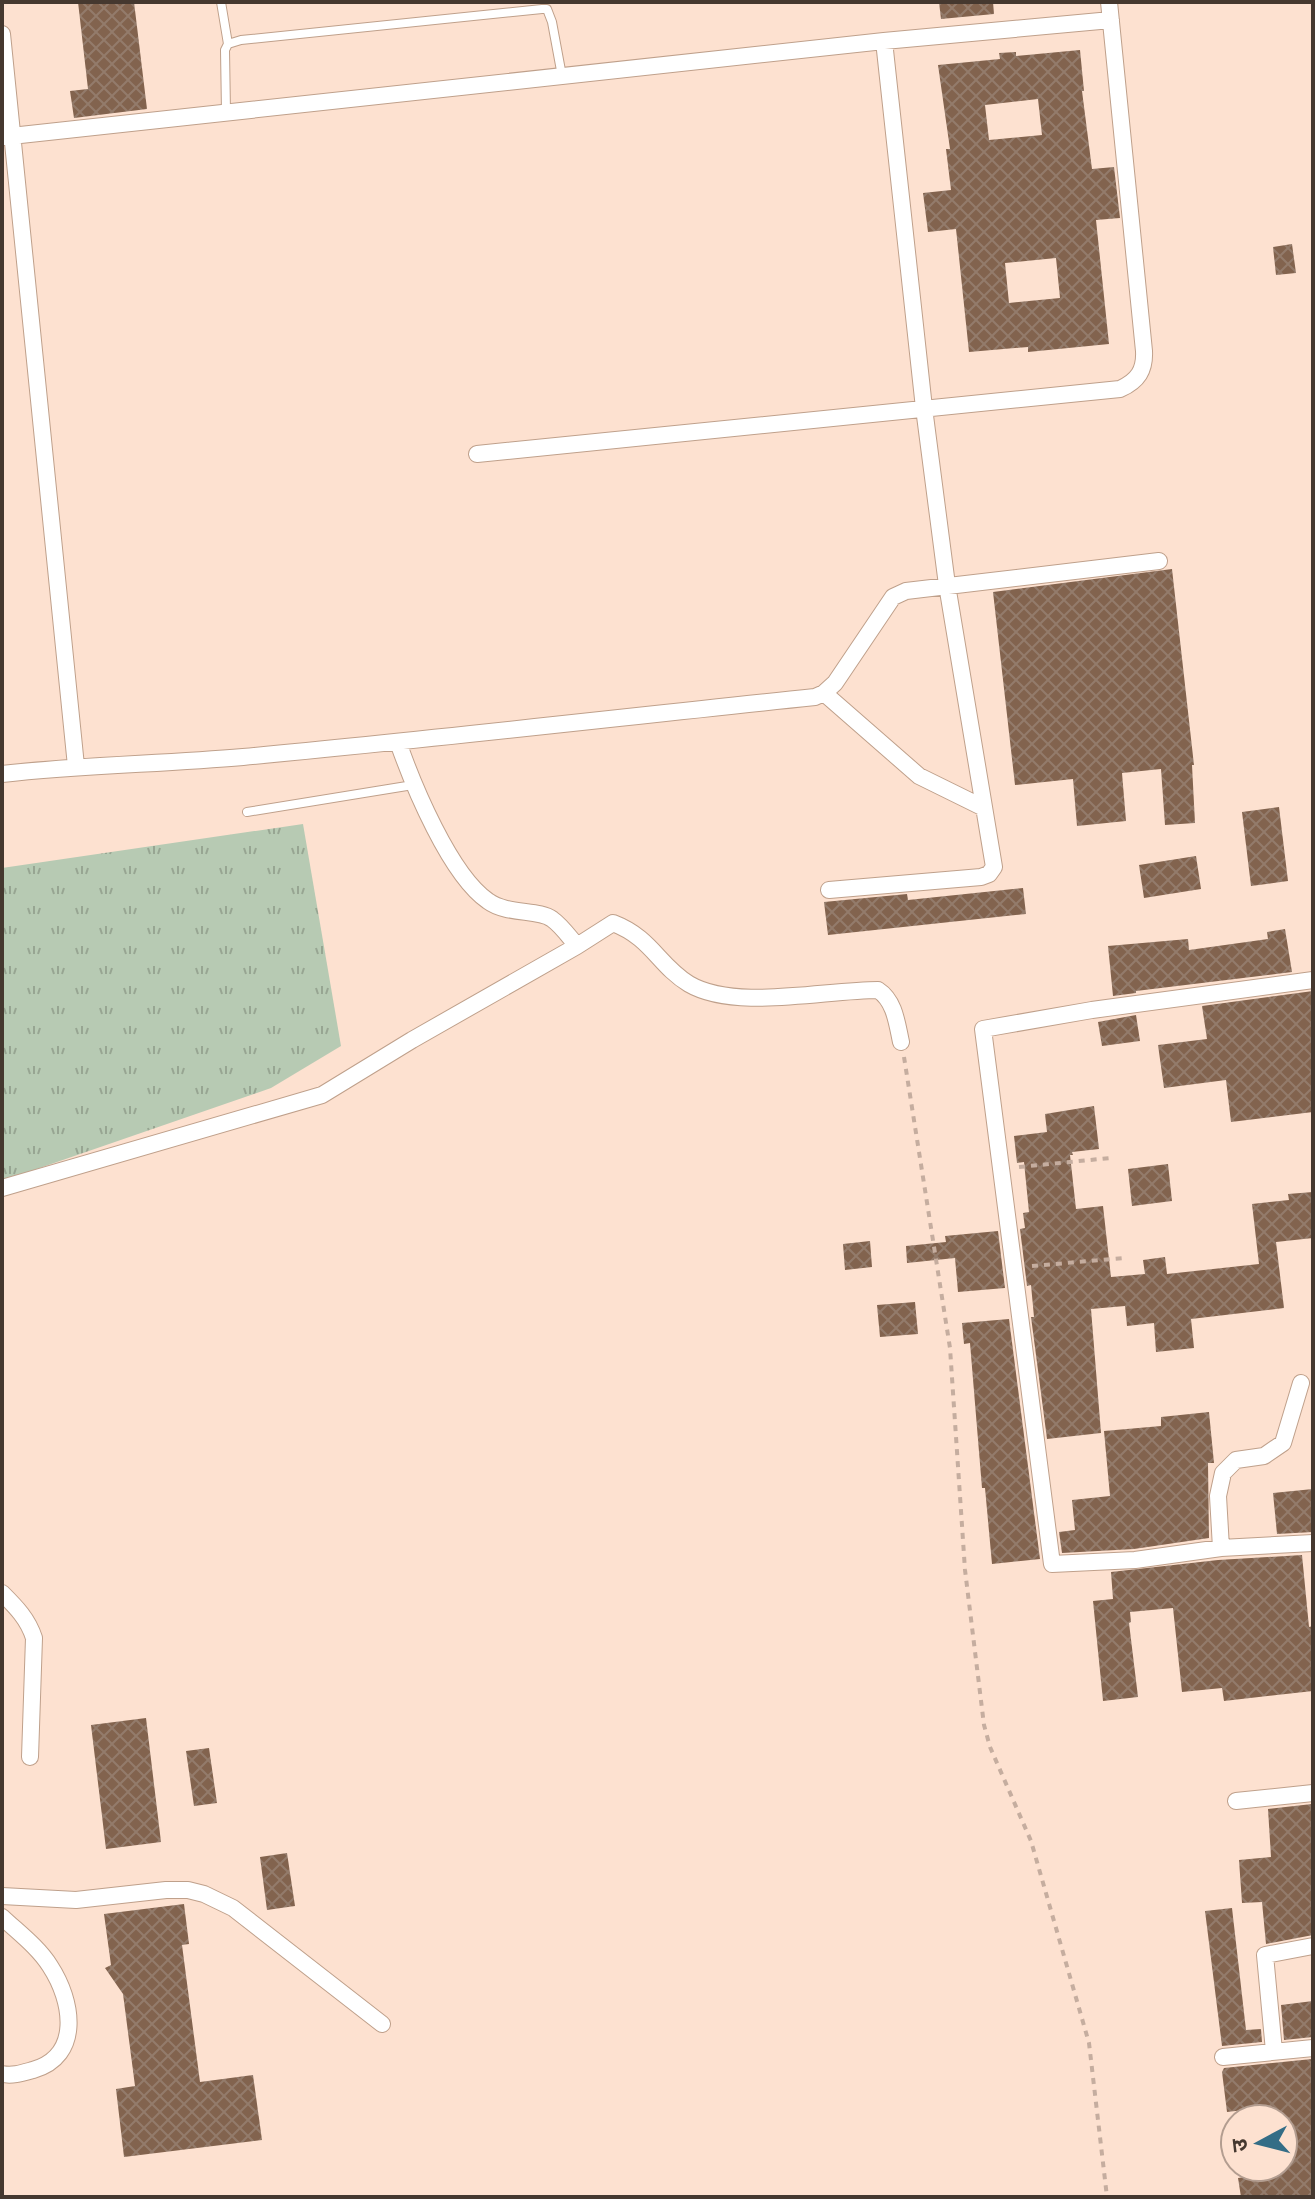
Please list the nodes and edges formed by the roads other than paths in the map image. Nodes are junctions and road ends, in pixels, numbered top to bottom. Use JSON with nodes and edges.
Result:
{"nodes":[{"id":1,"x":221,"y":2,"type":"edge"},
{"id":2,"x":1109,"y":2,"type":"edge"},
{"id":3,"x":546,"y":6,"type":"edge"},
{"id":4,"x":1111,"y":20,"type":"junction"},
{"id":5,"x":2,"y":34,"type":"edge"},
{"id":6,"x":884,"y":41,"type":"junction"},
{"id":7,"x":228,"y":44,"type":"junction"},
{"id":8,"x":562,"y":76,"type":"junction"},
{"id":9,"x":226,"y":112,"type":"junction"},
{"id":10,"x":8,"y":136,"type":"edge"},
{"id":11,"x":924,"y":408,"type":"junction"},
{"id":12,"x":477,"y":454,"type":"dead end"},
{"id":13,"x":1159,"y":561,"type":"dead end"},
{"id":14,"x":947,"y":585,"type":"junction"},
{"id":15,"x":824,"y":693,"type":"junction"},
{"id":16,"x":398,"y":742,"type":"junction"},
{"id":17,"x":76,"y":766,"type":"junction"},
{"id":18,"x":2,"y":774,"type":"edge"},
{"id":19,"x":413,"y":785,"type":"junction"},
{"id":20,"x":984,"y":808,"type":"junction"},
{"id":21,"x":247,"y":812,"type":"dead end"},
{"id":22,"x":829,"y":890,"type":"dead end"},
{"id":23,"x":577,"y":946,"type":"junction"},
{"id":24,"x":1313,"y":980,"type":"edge"},
{"id":25,"x":901,"y":1042,"type":"road end"},
{"id":26,"x":2,"y":1188,"type":"edge"},
{"id":27,"x":1301,"y":1383,"type":"dead end"},
{"id":28,"x":1313,"y":1543,"type":"edge"},
{"id":29,"x":1221,"y":1548,"type":"junction"},
{"id":30,"x":2,"y":1593,"type":"edge"},
{"id":31,"x":30,"y":1757,"type":"dead end"},
{"id":32,"x":1313,"y":1793,"type":"edge"},
{"id":33,"x":1236,"y":1801,"type":"dead end"},
{"id":34,"x":2,"y":1896,"type":"edge"},
{"id":35,"x":2,"y":1917,"type":"edge"},
{"id":36,"x":1313,"y":1946,"type":"edge"},
{"id":37,"x":382,"y":2024,"type":"dead end"},
{"id":38,"x":1313,"y":2048,"type":"edge"},
{"id":39,"x":1274,"y":2051,"type":"junction"},
{"id":40,"x":1223,"y":2057,"type":"dead end"},
{"id":41,"x":2,"y":2074,"type":"edge"}],
"edges":[{"from":1,"to":7,"type":"lane"},
{"from":2,"to":4,"type":"street"},
{"from":3,"to":7,"type":"lane"},
{"from":3,"to":8,"type":"lane"},
{"from":4,"to":6,"type":"street"},
{"from":4,"to":11,"type":"street"},
{"from":5,"to":10,"type":"street"},
{"from":6,"to":8,"type":"street"},
{"from":6,"to":11,"type":"street"},
{"from":7,"to":9,"type":"lane"},
{"from":8,"to":9,"type":"street"},
{"from":9,"to":10,"type":"street"},
{"from":10,"to":17,"type":"street"},
{"from":11,"to":12,"type":"street"},
{"from":11,"to":14,"type":"street"},
{"from":13,"to":14,"type":"street"},
{"from":14,"to":15,"type":"street"},
{"from":14,"to":20,"type":"street"},
{"from":15,"to":16,"type":"street"},
{"from":15,"to":20,"type":"street"},
{"from":16,"to":17,"type":"street"},
{"from":16,"to":19,"type":"street"},
{"from":17,"to":18,"type":"street"},
{"from":19,"to":21,"type":"lane"},
{"from":19,"to":23,"type":"street"},
{"from":20,"to":22,"type":"street"},
{"from":23,"to":25,"type":"street"},
{"from":23,"to":26,"type":"street"},
{"from":24,"to":29,"type":"street"},
{"from":27,"to":29,"type":"street"},
{"from":28,"to":29,"type":"street"},
{"from":30,"to":31,"type":"street"},
{"from":32,"to":33,"type":"street"},
{"from":34,"to":37,"type":"street"},
{"from":35,"to":41,"type":"street"},
{"from":36,"to":39,"type":"street"},
{"from":38,"to":39,"type":"street"},
{"from":39,"to":40,"type":"street"}]}
